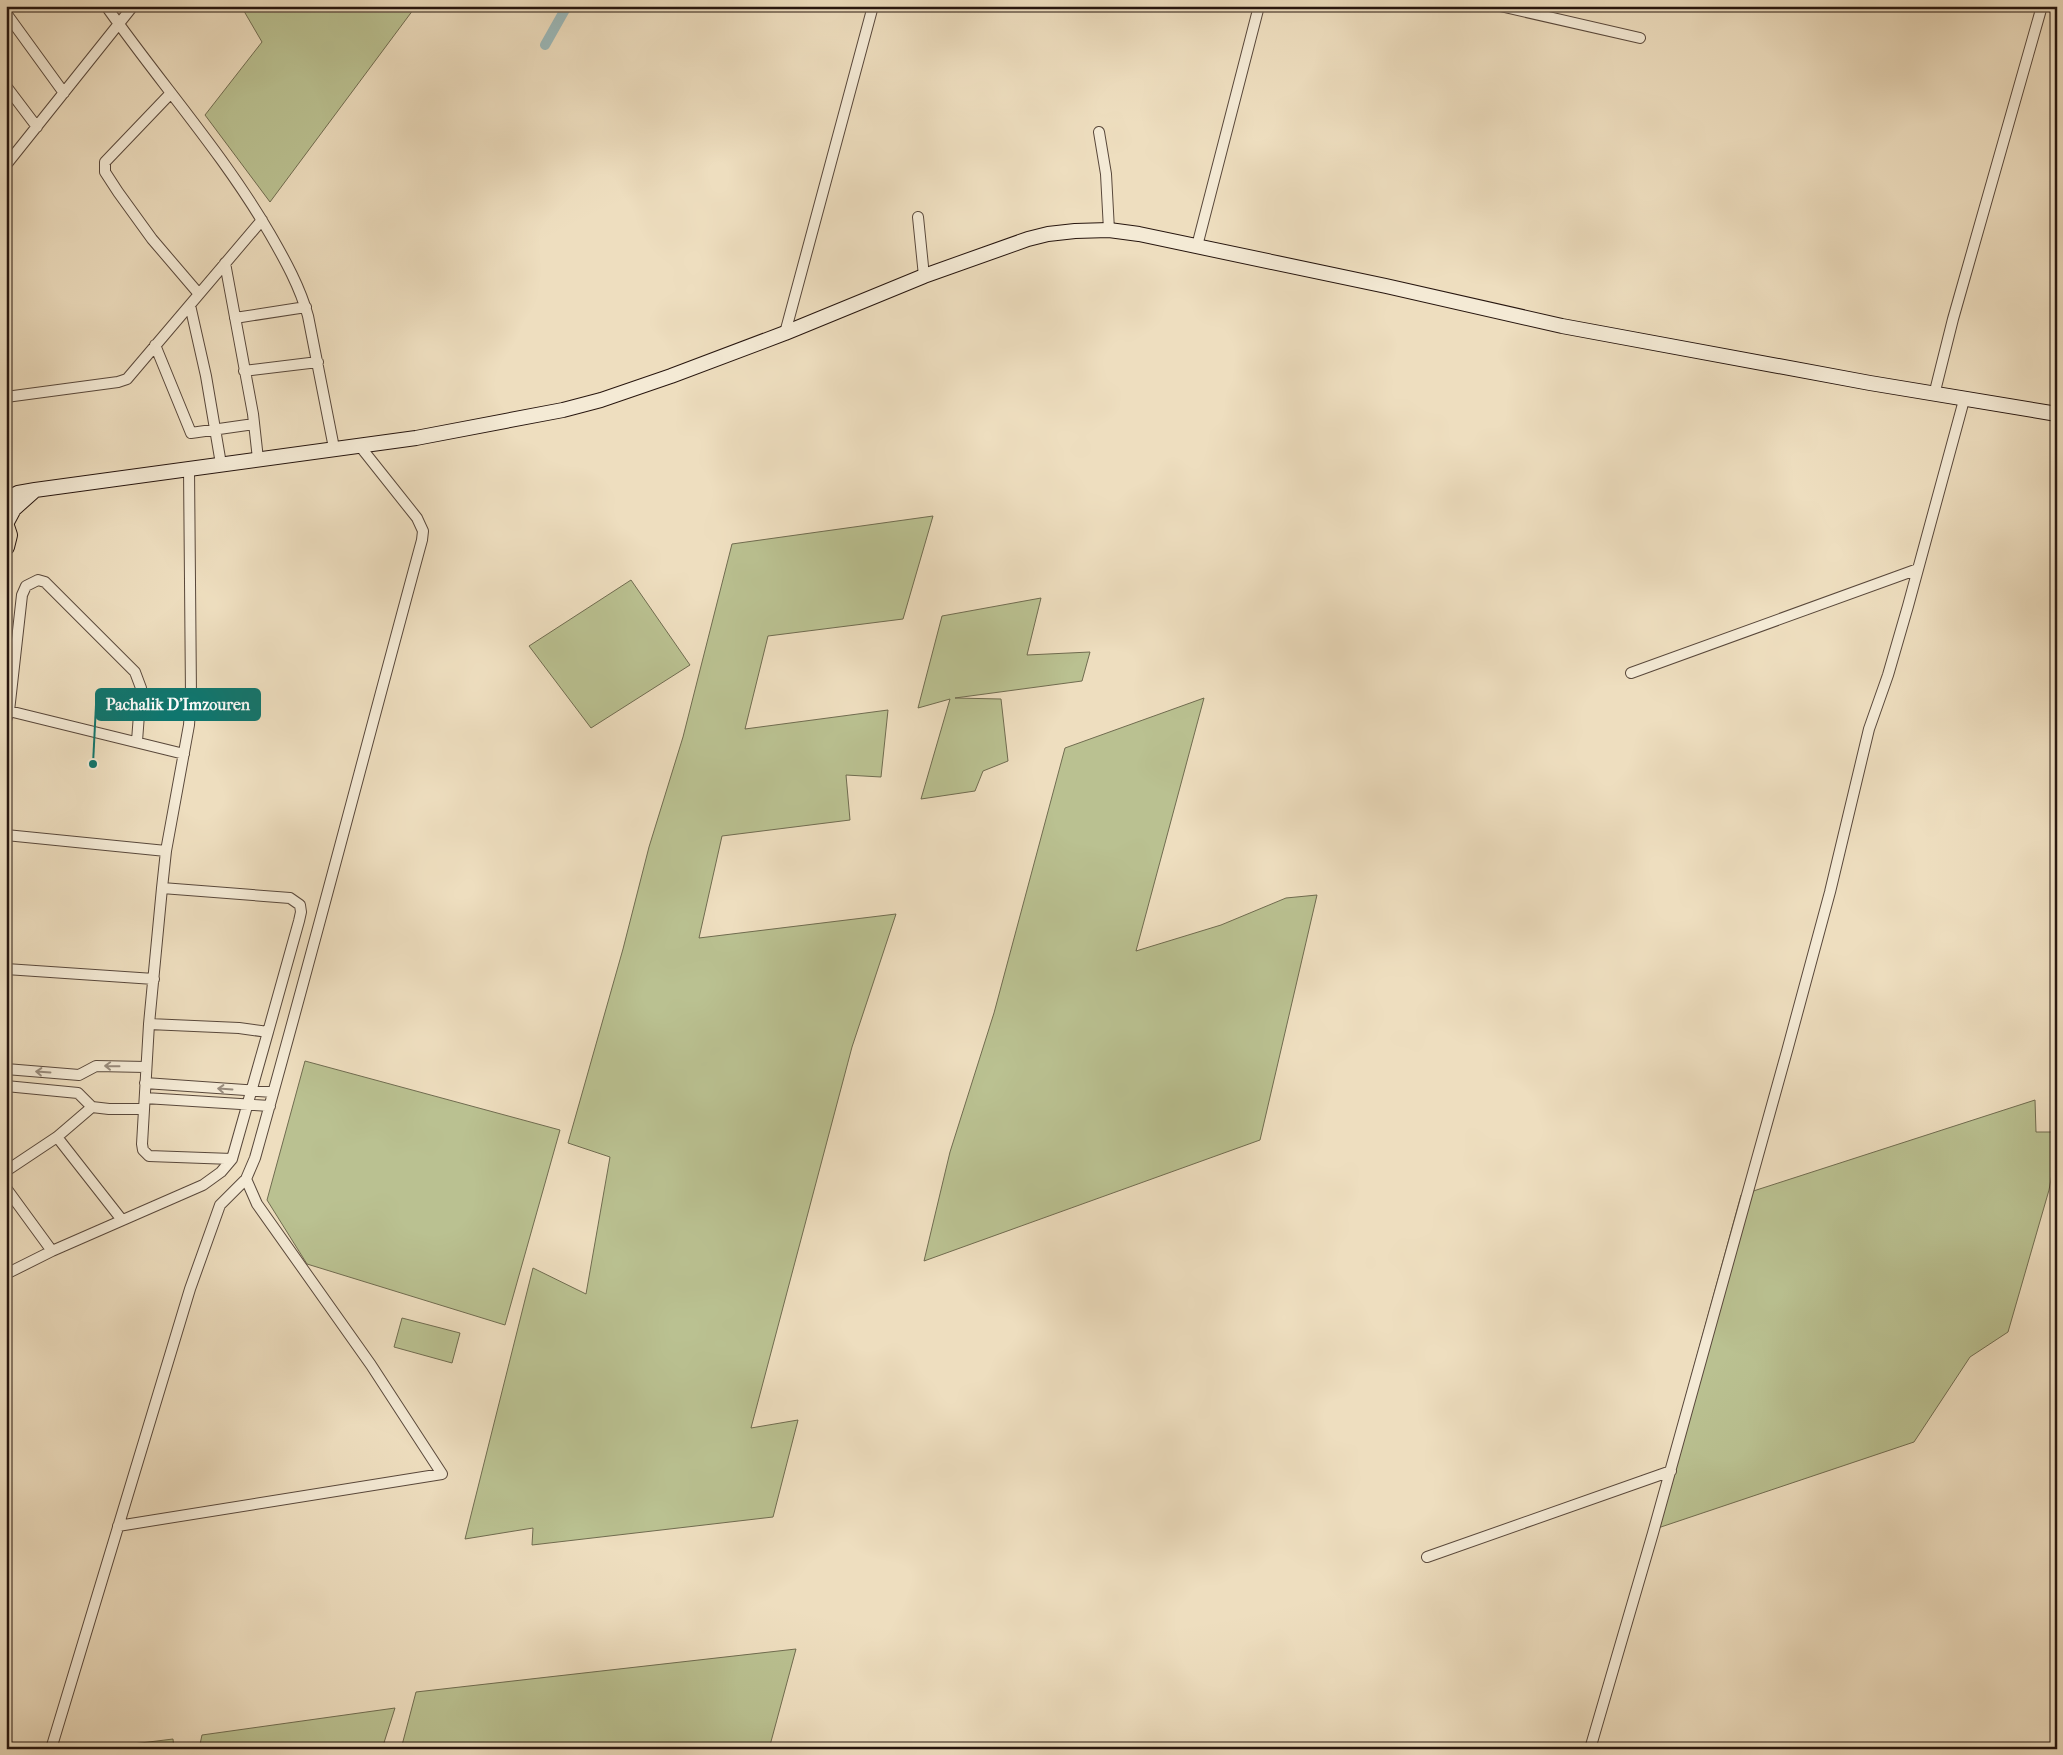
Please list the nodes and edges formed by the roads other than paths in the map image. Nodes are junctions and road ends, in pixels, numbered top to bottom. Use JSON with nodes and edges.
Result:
{"nodes":[{"id":1,"x":106,"y":6,"type":"edge"},
{"id":2,"x":133,"y":6,"type":"edge"},
{"id":3,"x":873,"y":6,"type":"edge"},
{"id":4,"x":1259,"y":6,"type":"edge"},
{"id":5,"x":1500,"y":6,"type":"edge"},
{"id":6,"x":2042,"y":6,"type":"edge"},
{"id":7,"x":6,"y":13,"type":"edge"},
{"id":8,"x":119,"y":24,"type":"junction"},
{"id":9,"x":1640,"y":38,"type":"dead end"},
{"id":10,"x":6,"y":86,"type":"edge"},
{"id":11,"x":64,"y":93,"type":"junction"},
{"id":12,"x":171,"y":93,"type":"junction"},
{"id":13,"x":37,"y":127,"type":"junction"},
{"id":14,"x":1099,"y":132,"type":"dead end"},
{"id":15,"x":6,"y":165,"type":"edge"},
{"id":16,"x":918,"y":217,"type":"dead end"},
{"id":17,"x":262,"y":220,"type":"junction"},
{"id":18,"x":1109,"y":230,"type":"junction"},
{"id":19,"x":1197,"y":246,"type":"junction"},
{"id":20,"x":225,"y":263,"type":"junction"},
{"id":21,"x":924,"y":276,"type":"junction"},
{"id":22,"x":199,"y":294,"type":"junction"},
{"id":23,"x":190,"y":305,"type":"junction"},
{"id":24,"x":306,"y":308,"type":"junction"},
{"id":25,"x":235,"y":318,"type":"junction"},
{"id":26,"x":785,"y":333,"type":"junction"},
{"id":27,"x":156,"y":345,"type":"junction"},
{"id":28,"x":318,"y":362,"type":"junction"},
{"id":29,"x":244,"y":371,"type":"junction"},
{"id":30,"x":1934,"y":395,"type":"junction"},
{"id":31,"x":6,"y":397,"type":"edge"},
{"id":32,"x":1964,"y":400,"type":"junction"},
{"id":33,"x":2057,"y":414,"type":"edge"},
{"id":34,"x":254,"y":424,"type":"junction"},
{"id":35,"x":216,"y":429,"type":"junction"},
{"id":36,"x":359,"y":445,"type":"junction"},
{"id":37,"x":334,"y":448,"type":"junction"},
{"id":38,"x":258,"y":459,"type":"junction"},
{"id":39,"x":221,"y":464,"type":"junction"},
{"id":40,"x":189,"y":468,"type":"junction"},
{"id":41,"x":35,"y":490,"type":"junction"},
{"id":42,"x":6,"y":499,"type":"edge"},
{"id":43,"x":6,"y":525,"type":"edge"},
{"id":44,"x":6,"y":546,"type":"edge"},
{"id":45,"x":1918,"y":569,"type":"junction"},
{"id":46,"x":1631,"y":672,"type":"dead end"},
{"id":47,"x":8,"y":716,"type":"edge"},
{"id":48,"x":137,"y":742,"type":"junction"},
{"id":49,"x":184,"y":754,"type":"junction"},
{"id":50,"x":6,"y":835,"type":"edge"},
{"id":51,"x":166,"y":851,"type":"junction"},
{"id":52,"x":162,"y":888,"type":"junction"},
{"id":53,"x":6,"y":968,"type":"edge"},
{"id":54,"x":154,"y":979,"type":"junction"},
{"id":55,"x":149,"y":1024,"type":"junction"},
{"id":56,"x":268,"y":1032,"type":"junction"},
{"id":57,"x":146,"y":1067,"type":"junction"},
{"id":58,"x":6,"y":1069,"type":"edge"},
{"id":59,"x":79,"y":1075,"type":"junction"},
{"id":60,"x":145,"y":1084,"type":"junction"},
{"id":61,"x":6,"y":1086,"type":"edge"},
{"id":62,"x":252,"y":1091,"type":"junction"},
{"id":63,"x":273,"y":1092,"type":"junction"},
{"id":64,"x":78,"y":1093,"type":"junction"},
{"id":65,"x":145,"y":1098,"type":"junction"},
{"id":66,"x":249,"y":1104,"type":"junction"},
{"id":67,"x":92,"y":1106,"type":"junction"},
{"id":68,"x":270,"y":1106,"type":"junction"},
{"id":69,"x":144,"y":1109,"type":"junction"},
{"id":70,"x":57,"y":1137,"type":"junction"},
{"id":71,"x":232,"y":1159,"type":"junction"},
{"id":72,"x":6,"y":1171,"type":"edge"},
{"id":73,"x":246,"y":1179,"type":"junction"},
{"id":74,"x":6,"y":1188,"type":"edge"},
{"id":75,"x":122,"y":1220,"type":"junction"},
{"id":76,"x":52,"y":1251,"type":"junction"},
{"id":77,"x":6,"y":1274,"type":"edge"},
{"id":78,"x":1671,"y":1471,"type":"junction"},
{"id":79,"x":118,"y":1526,"type":"junction"},
{"id":80,"x":1427,"y":1557,"type":"dead end"},
{"id":81,"x":51,"y":1749,"type":"edge"},
{"id":82,"x":1590,"y":1749,"type":"edge"}],
"edges":[{"from":1,"to":8,"type":"street"},
{"from":2,"to":8,"type":"street"},
{"from":3,"to":26,"type":"street"},
{"from":4,"to":19,"type":"street"},
{"from":5,"to":9,"type":"street"},
{"from":6,"to":30,"type":"street"},
{"from":7,"to":11,"type":"street"},
{"from":8,"to":11,"type":"street"},
{"from":8,"to":12,"type":"street"},
{"from":10,"to":13,"type":"street"},
{"from":11,"to":13,"type":"street"},
{"from":12,"to":17,"type":"street"},
{"from":12,"to":22,"type":"street"},
{"from":13,"to":15,"type":"street"},
{"from":14,"to":18,"type":"street"},
{"from":16,"to":21,"type":"street"},
{"from":17,"to":20,"type":"street"},
{"from":17,"to":24,"type":"street"},
{"from":18,"to":19,"type":"main road"},
{"from":18,"to":21,"type":"main road"},
{"from":19,"to":30,"type":"main road"},
{"from":20,"to":22,"type":"street"},
{"from":20,"to":25,"type":"street"},
{"from":21,"to":26,"type":"main road"},
{"from":22,"to":23,"type":"street"},
{"from":23,"to":27,"type":"street"},
{"from":23,"to":35,"type":"street"},
{"from":24,"to":25,"type":"street"},
{"from":24,"to":28,"type":"street"},
{"from":25,"to":29,"type":"street"},
{"from":26,"to":36,"type":"main road"},
{"from":27,"to":31,"type":"street"},
{"from":27,"to":35,"type":"street"},
{"from":28,"to":29,"type":"street"},
{"from":28,"to":37,"type":"street"},
{"from":29,"to":34,"type":"street"},
{"from":30,"to":32,"type":"main road"},
{"from":32,"to":33,"type":"main road"},
{"from":32,"to":45,"type":"street"},
{"from":34,"to":35,"type":"street"},
{"from":34,"to":38,"type":"street"},
{"from":35,"to":39,"type":"street"},
{"from":36,"to":37,"type":"main road"},
{"from":36,"to":63,"type":"street"},
{"from":37,"to":38,"type":"main road"},
{"from":38,"to":39,"type":"main road"},
{"from":39,"to":40,"type":"main road"},
{"from":40,"to":41,"type":"main road"},
{"from":40,"to":49,"type":"street"},
{"from":41,"to":42,"type":"main road"},
{"from":41,"to":43,"type":"main road"},
{"from":43,"to":44,"type":"highway"},
{"from":45,"to":46,"type":"street"},
{"from":45,"to":78,"type":"street"},
{"from":47,"to":48,"type":"street"},
{"from":47,"to":48,"type":"street"},
{"from":48,"to":49,"type":"street"},
{"from":49,"to":51,"type":"street"},
{"from":50,"to":51,"type":"street"},
{"from":51,"to":52,"type":"street"},
{"from":52,"to":54,"type":"street"},
{"from":52,"to":56,"type":"street"},
{"from":53,"to":54,"type":"street"},
{"from":54,"to":55,"type":"street"},
{"from":55,"to":56,"type":"street"},
{"from":55,"to":57,"type":"street"},
{"from":56,"to":62,"type":"street"},
{"from":57,"to":59,"type":"street","one_way":true},
{"from":57,"to":60,"type":"street"},
{"from":59,"to":58,"type":"street","one_way":true},
{"from":59,"to":64,"type":"street"},
{"from":62,"to":60,"type":"street","one_way":true},
{"from":60,"to":65,"type":"street"},
{"from":61,"to":64,"type":"street"},
{"from":62,"to":63,"type":"street"},
{"from":62,"to":66,"type":"street"},
{"from":63,"to":68,"type":"street"},
{"from":64,"to":67,"type":"street"},
{"from":65,"to":66,"type":"street"},
{"from":65,"to":69,"type":"street"},
{"from":66,"to":68,"type":"street"},
{"from":66,"to":71,"type":"street"},
{"from":67,"to":69,"type":"street"},
{"from":67,"to":70,"type":"street"},
{"from":68,"to":73,"type":"street"},
{"from":69,"to":71,"type":"street"},
{"from":70,"to":72,"type":"street"},
{"from":70,"to":75,"type":"street"},
{"from":71,"to":75,"type":"street"},
{"from":73,"to":79,"type":"street"},
{"from":73,"to":79,"type":"street"},
{"from":74,"to":76,"type":"street"},
{"from":75,"to":76,"type":"street"},
{"from":76,"to":77,"type":"street"},
{"from":78,"to":80,"type":"street"},
{"from":78,"to":82,"type":"street"},
{"from":79,"to":81,"type":"street"}]}
